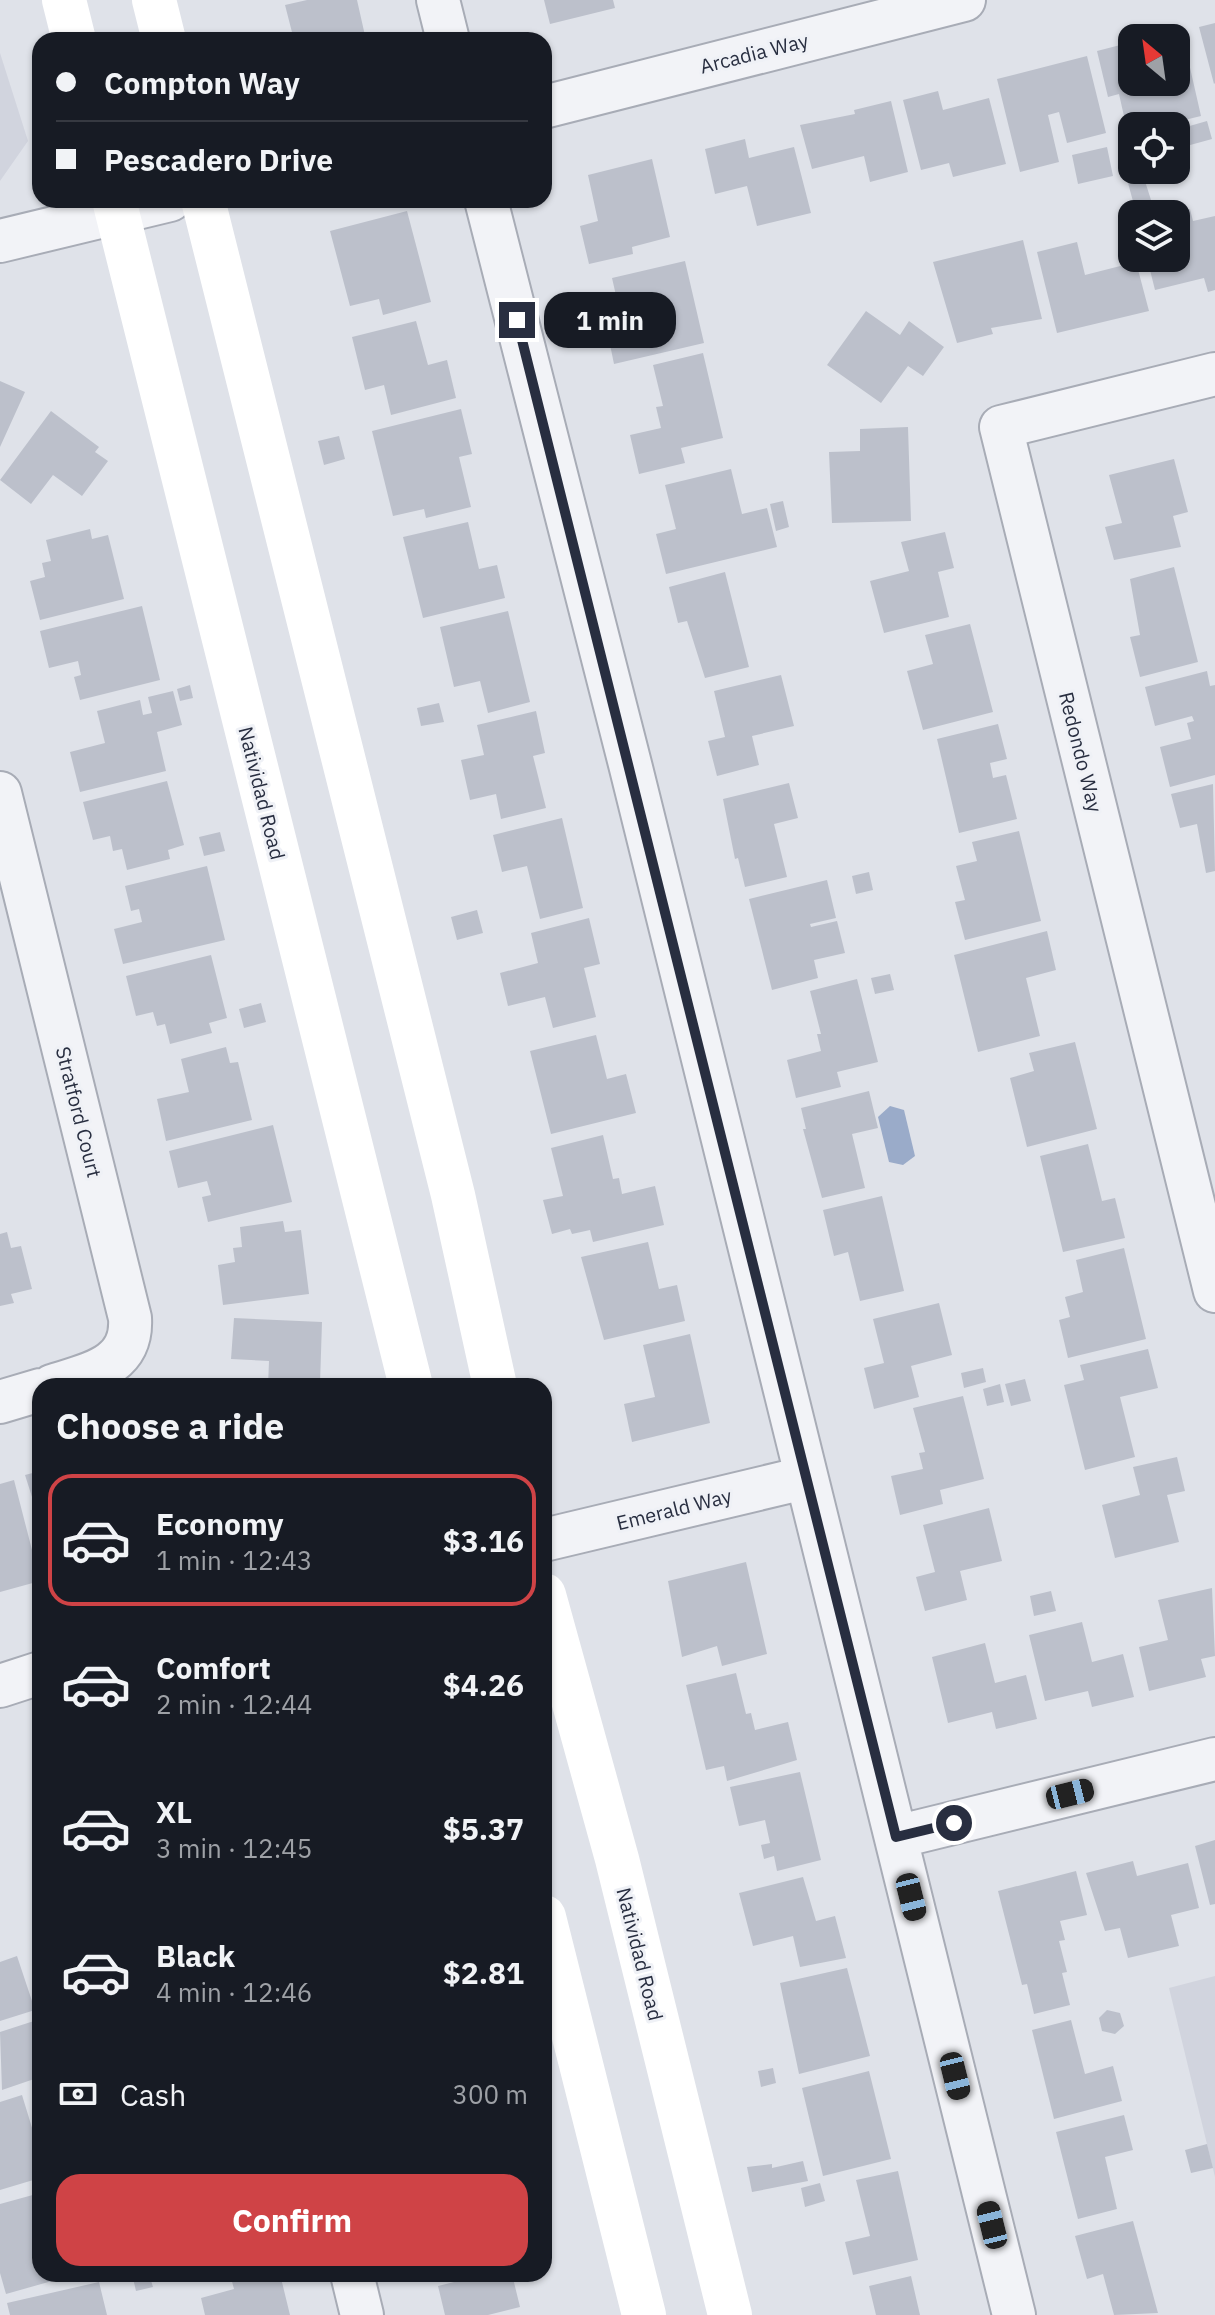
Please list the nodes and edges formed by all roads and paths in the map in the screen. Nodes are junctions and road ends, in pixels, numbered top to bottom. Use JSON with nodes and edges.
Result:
{"nodes":[{"id":1,"x":64,"y":0,"type":"edge"},
{"id":2,"x":154,"y":0,"type":"edge"},
{"id":3,"x":438,"y":0,"type":"edge"},
{"id":4,"x":964,"y":0,"type":"edge"},
{"id":5,"x":894,"y":9,"type":"edge"},
{"id":6,"x":72,"y":32,"type":"edge"},
{"id":7,"x":162,"y":32,"type":"edge"},
{"id":8,"x":446,"y":32,"type":"edge"},
{"id":9,"x":552,"y":105,"type":"edge"},
{"id":10,"x":113,"y":208,"type":"edge"},
{"id":11,"x":116,"y":208,"type":"edge"},
{"id":12,"x":205,"y":208,"type":"edge"},
{"id":13,"x":488,"y":208,"type":"edge"},
{"id":14,"x":0,"y":241,"type":"edge"},
{"id":15,"x":1215,"y":374,"type":"edge"},
{"id":16,"x":0,"y":793,"type":"edge"},
{"id":17,"x":1215,"y":1291,"type":"edge"},
{"id":18,"x":78,"y":1378,"type":"edge"},
{"id":19,"x":409,"y":1378,"type":"edge"},
{"id":20,"x":493,"y":1378,"type":"edge"},
{"id":21,"x":32,"y":1392,"type":"edge"},
{"id":22,"x":0,"y":1402,"type":"edge"},
{"id":23,"x":804,"y":1478,"type":"junction"},
{"id":24,"x":552,"y":1538,"type":"edge"},
{"id":25,"x":552,"y":1624,"type":"edge"},
{"id":26,"x":32,"y":1676,"type":"edge"},
{"id":27,"x":0,"y":1686,"type":"edge"},
{"id":28,"x":1215,"y":1759,"type":"edge"},
{"id":29,"x":896,"y":1837,"type":"junction"},
{"id":30,"x":552,"y":1949,"type":"edge"},
{"id":31,"x":354,"y":2282,"type":"edge"},
{"id":32,"x":362,"y":2315,"type":"edge"},
{"id":33,"x":644,"y":2315,"type":"edge"},
{"id":34,"x":730,"y":2315,"type":"edge"},
{"id":35,"x":1014,"y":2315,"type":"edge"}],
"edges":[{"from":1,"to":6,"type":"main road"},
{"from":2,"to":7,"type":"main road"},
{"from":3,"to":8,"type":"street"},
{"from":4,"to":5,"type":"street","name":"Arcadia Way"},
{"from":5,"to":9,"type":"street","name":"Arcadia Way"},
{"from":10,"to":14,"type":"street"},
{"from":11,"to":19,"type":"main road","name":"Natividad Road"},
{"from":12,"to":20,"type":"main road"},
{"from":13,"to":23,"type":"street"},
{"from":15,"to":17,"type":"street","name":"Redondo Way"},
{"from":16,"to":18,"type":"street","name":"Stratford Court"},
{"from":21,"to":22,"type":"street"},
{"from":23,"to":24,"type":"street","name":"Emerald Way"},
{"from":23,"to":29,"type":"street"},
{"from":25,"to":34,"type":"main road","name":"Natividad Road"},
{"from":26,"to":27,"type":"street"},
{"from":28,"to":29,"type":"street"},
{"from":29,"to":35,"type":"street"},
{"from":30,"to":33,"type":"main road"},
{"from":31,"to":32,"type":"street"}]}
